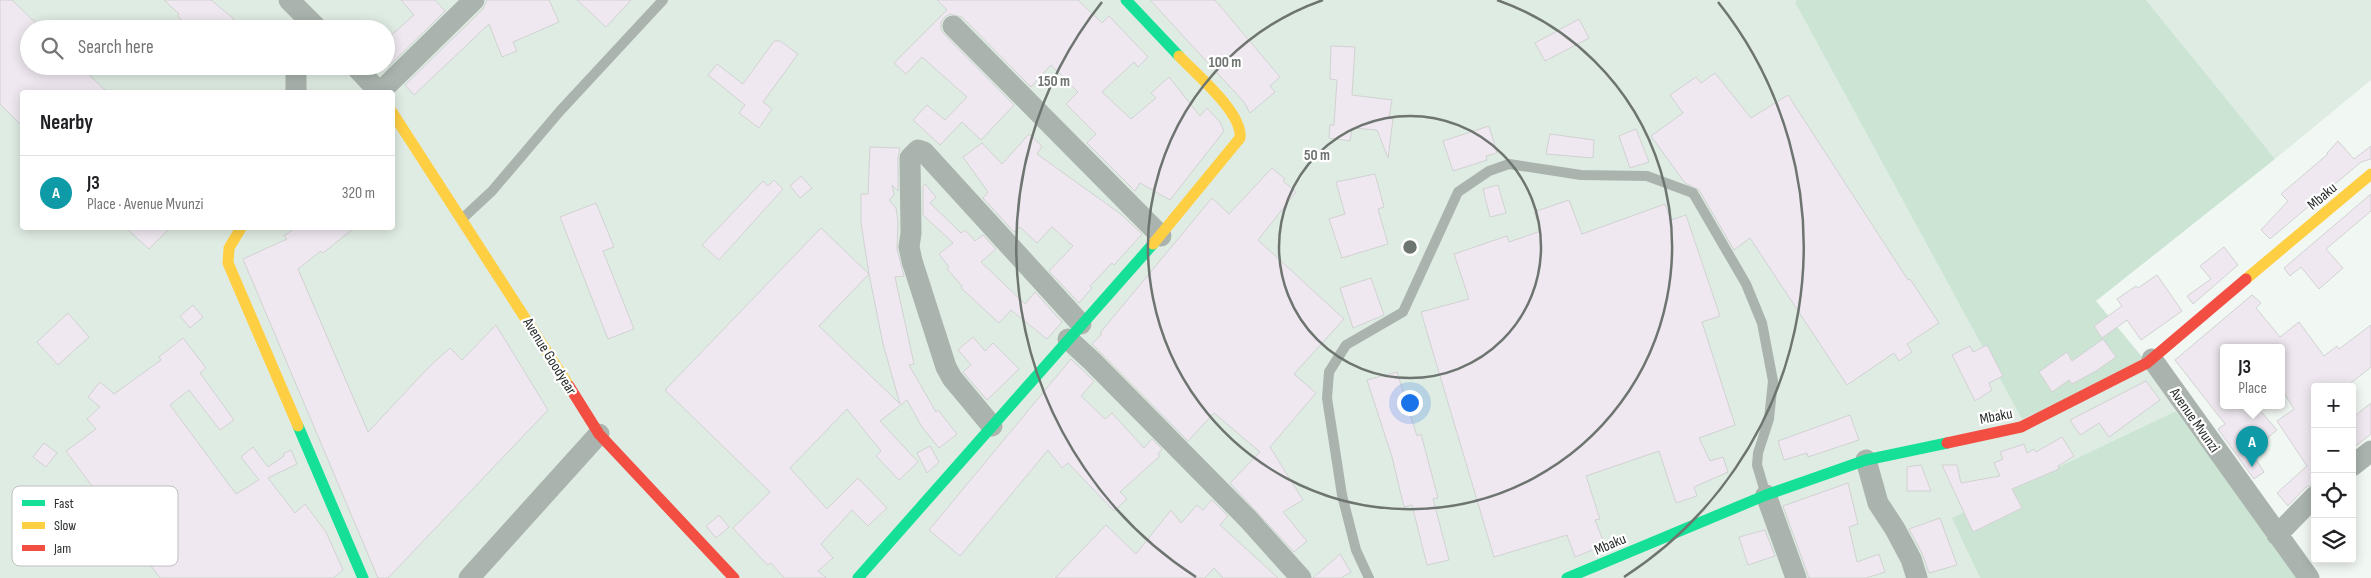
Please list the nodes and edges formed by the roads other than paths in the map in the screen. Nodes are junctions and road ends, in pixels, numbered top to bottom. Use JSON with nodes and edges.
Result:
{"nodes":[{"id":1,"x":474,"y":0,"type":"edge"},
{"id":2,"x":663,"y":0,"type":"edge"},
{"id":3,"x":1126,"y":0,"type":"edge"},
{"id":4,"x":953,"y":26,"type":"dead end"},
{"id":5,"x":296,"y":75,"type":"edge"},
{"id":6,"x":364,"y":75,"type":"edge"},
{"id":7,"x":296,"y":90,"type":"edge"},
{"id":8,"x":378,"y":90,"type":"edge"},
{"id":9,"x":382,"y":90,"type":"edge"},
{"id":10,"x":395,"y":117,"type":"edge"},
{"id":11,"x":2371,"y":174,"type":"edge"},
{"id":12,"x":462,"y":218,"type":"junction"},
{"id":13,"x":240,"y":230,"type":"edge"},
{"id":14,"x":1162,"y":236,"type":"junction"},
{"id":15,"x":1074,"y":332,"type":"junction"},
{"id":16,"x":2152,"y":359,"type":"junction"},
{"id":17,"x":992,"y":426,"type":"junction"},
{"id":18,"x":599,"y":434,"type":"junction"},
{"id":19,"x":2371,"y":451,"type":"edge"},
{"id":20,"x":1866,"y":460,"type":"junction"},
{"id":21,"x":2356,"y":463,"type":"edge"},
{"id":22,"x":1766,"y":495,"type":"junction"},
{"id":23,"x":2311,"y":500,"type":"edge"},
{"id":24,"x":2277,"y":535,"type":"junction"},
{"id":25,"x":363,"y":578,"type":"edge"},
{"id":26,"x":469,"y":578,"type":"edge"},
{"id":27,"x":734,"y":578,"type":"edge"},
{"id":28,"x":858,"y":578,"type":"edge"},
{"id":29,"x":1301,"y":578,"type":"edge"},
{"id":30,"x":1369,"y":578,"type":"edge"},
{"id":31,"x":1567,"y":578,"type":"edge"},
{"id":32,"x":1796,"y":578,"type":"edge"},
{"id":33,"x":1917,"y":578,"type":"edge"},
{"id":34,"x":2310,"y":578,"type":"edge"}],
"edges":[{"from":1,"to":9,"type":"street"},
{"from":2,"to":12,"type":"lane"},
{"from":3,"to":14,"type":"street"},
{"from":4,"to":14,"type":"street"},
{"from":5,"to":7,"type":"street"},
{"from":6,"to":8,"type":"street"},
{"from":10,"to":12,"type":"street","name":"Avenue Goodyear"},
{"from":11,"to":16,"type":"street","name":"Mbaku"},
{"from":12,"to":18,"type":"street","name":"Avenue Goodyear"},
{"from":13,"to":25,"type":"street"},
{"from":14,"to":15,"type":"street"},
{"from":15,"to":17,"type":"street"},
{"from":15,"to":17,"type":"street"},
{"from":15,"to":29,"type":"street"},
{"from":16,"to":20,"type":"street","name":"Mbaku"},
{"from":16,"to":24,"type":"street","name":"Avenue Mvunzi"},
{"from":17,"to":28,"type":"street"},
{"from":18,"to":26,"type":"street"},
{"from":18,"to":27,"type":"street","name":"Avenue Goodyear"},
{"from":19,"to":21,"type":"street"},
{"from":20,"to":22,"type":"street","name":"Mbaku"},
{"from":20,"to":33,"type":"street"},
{"from":22,"to":30,"type":"lane"},
{"from":22,"to":31,"type":"street","name":"Mbaku"},
{"from":22,"to":32,"type":"street"},
{"from":23,"to":24,"type":"street"},
{"from":24,"to":34,"type":"street","name":"Avenue Mvunzi"}]}
